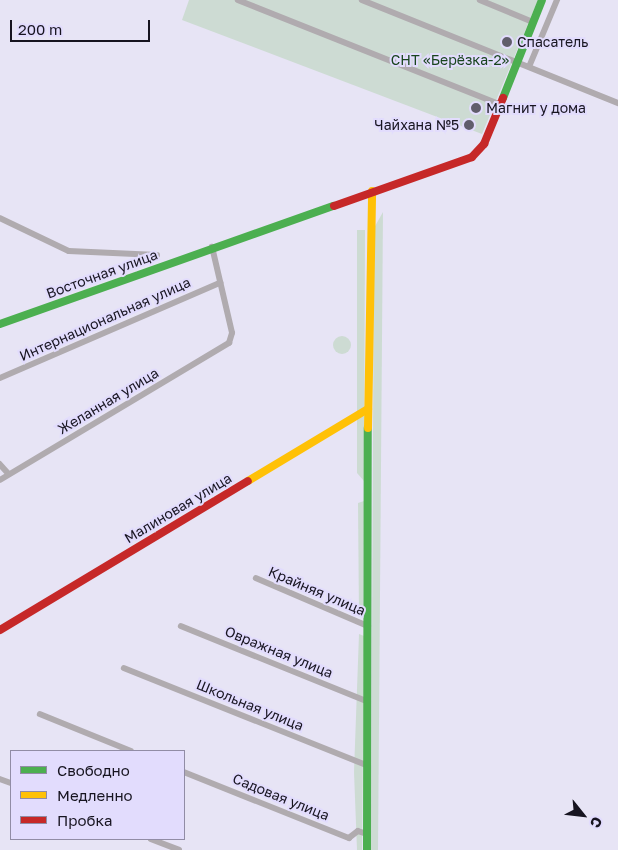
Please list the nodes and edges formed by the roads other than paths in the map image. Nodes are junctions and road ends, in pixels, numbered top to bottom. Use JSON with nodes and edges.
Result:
{"nodes":[{"id":1,"x":238,"y":0,"type":"edge"},
{"id":2,"x":362,"y":0,"type":"edge"},
{"id":3,"x":480,"y":0,"type":"edge"},
{"id":4,"x":542,"y":0,"type":"edge"},
{"id":5,"x":556,"y":0,"type":"edge"},
{"id":6,"x":533,"y":22,"type":"junction"},
{"id":7,"x":517,"y":62,"type":"junction"},
{"id":8,"x":529,"y":67,"type":"junction"},
{"id":9,"x":618,"y":103,"type":"edge"},
{"id":10,"x":500,"y":104,"type":"junction"},
{"id":11,"x":372,"y":191,"type":"junction"},
{"id":12,"x":0,"y":218,"type":"edge"},
{"id":13,"x":212,"y":248,"type":"junction"},
{"id":14,"x":157,"y":255,"type":"dead end"},
{"id":15,"x":220,"y":283,"type":"junction"},
{"id":16,"x":0,"y":324,"type":"edge"},
{"id":17,"x":0,"y":378,"type":"edge"},
{"id":18,"x":368,"y":409,"type":"junction"},
{"id":19,"x":0,"y":464,"type":"edge"},
{"id":20,"x":9,"y":474,"type":"junction"},
{"id":21,"x":0,"y":480,"type":"edge"},
{"id":22,"x":256,"y":578,"type":"dead end"},
{"id":23,"x":180,"y":626,"type":"dead end"},
{"id":24,"x":368,"y":626,"type":"junction"},
{"id":25,"x":0,"y":630,"type":"edge"},
{"id":26,"x":124,"y":668,"type":"dead end"},
{"id":27,"x":368,"y":701,"type":"junction"},
{"id":28,"x":40,"y":714,"type":"dead end"},
{"id":29,"x":129,"y":750,"type":"edge"},
{"id":30,"x":367,"y":765,"type":"junction"},
{"id":31,"x":185,"y":772,"type":"edge"},
{"id":32,"x":367,"y":834,"type":"junction"},
{"id":33,"x":154,"y":840,"type":"edge"},
{"id":34,"x":179,"y":850,"type":"edge"},
{"id":35,"x":367,"y":850,"type":"edge"}],
"edges":[{"from":1,"to":10,"type":"street"},
{"from":2,"to":7,"type":"street"},
{"from":3,"to":6,"type":"street"},
{"from":4,"to":6,"type":"street","name":"Восточная улица"},
{"from":5,"to":8,"type":"street"},
{"from":6,"to":7,"type":"street","name":"Восточная улица"},
{"from":7,"to":8,"type":"street"},
{"from":7,"to":10,"type":"street","name":"Восточная улица"},
{"from":8,"to":9,"type":"street"},
{"from":10,"to":11,"type":"street","name":"Восточная улица"},
{"from":11,"to":13,"type":"street","name":"Восточная улица"},
{"from":11,"to":18,"type":"street"},
{"from":12,"to":14,"type":"street"},
{"from":13,"to":15,"type":"street"},
{"from":13,"to":16,"type":"street","name":"Восточная улица"},
{"from":15,"to":17,"type":"street","name":"Интернациональная улица"},
{"from":15,"to":20,"type":"street","name":"Желанная улица"},
{"from":18,"to":24,"type":"street"},
{"from":18,"to":25,"type":"street","name":"Малиновая улица"},
{"from":19,"to":20,"type":"street"},
{"from":20,"to":21,"type":"street","name":"Желанная улица"},
{"from":22,"to":24,"type":"street","name":"Крайняя улица"},
{"from":23,"to":27,"type":"street","name":"Овражная улица"},
{"from":24,"to":27,"type":"street"},
{"from":26,"to":30,"type":"street","name":"Школьная улица"},
{"from":27,"to":30,"type":"street"},
{"from":28,"to":29,"type":"street"},
{"from":30,"to":32,"type":"street"},
{"from":31,"to":32,"type":"street","name":"Садовая улица"},
{"from":32,"to":35,"type":"street"},
{"from":33,"to":34,"type":"street"}]}
